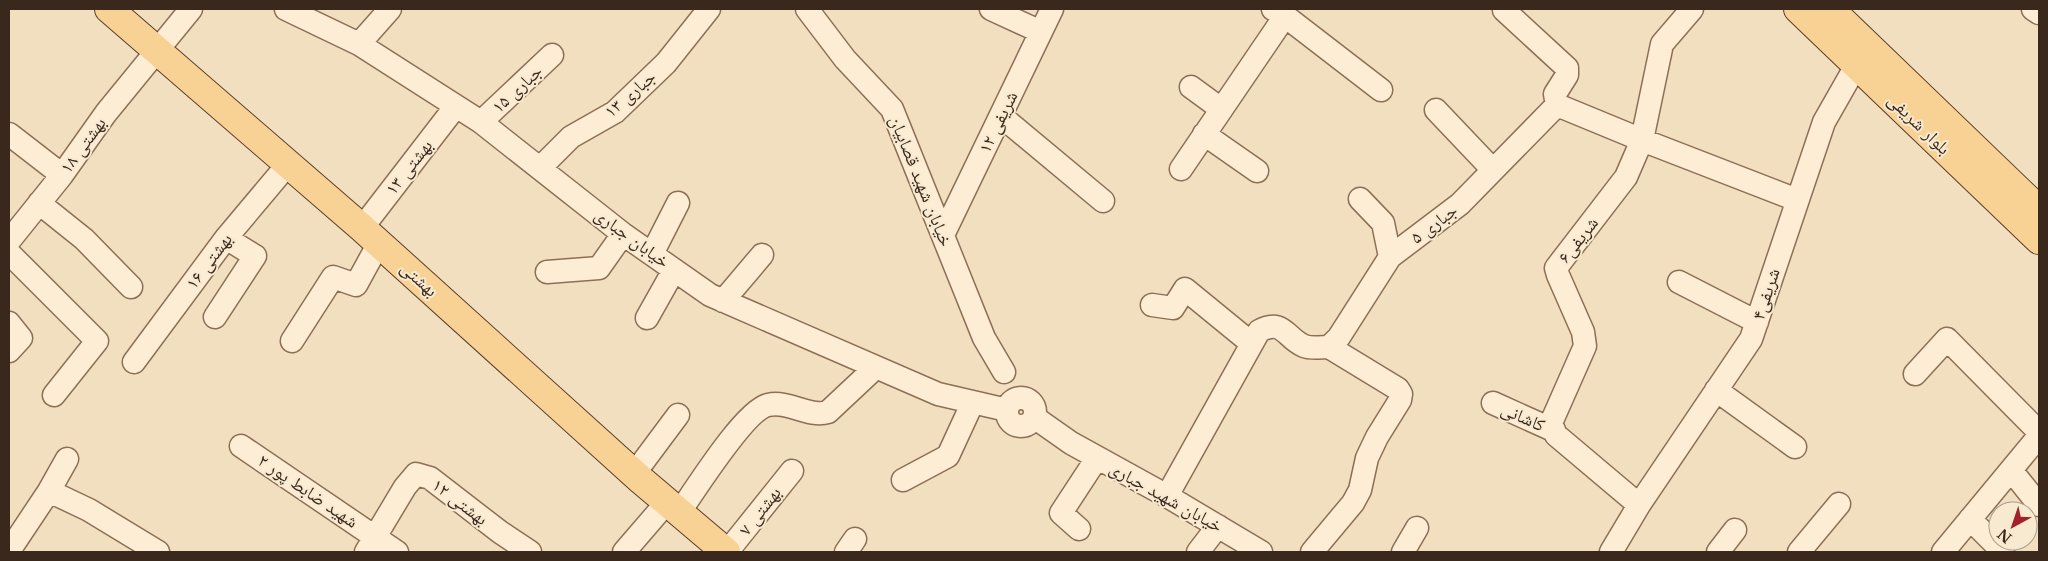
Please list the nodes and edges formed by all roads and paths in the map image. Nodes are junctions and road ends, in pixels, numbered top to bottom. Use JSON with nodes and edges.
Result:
{"nodes":[{"id":1,"x":109,"y":9,"type":"edge"},
{"id":2,"x":191,"y":9,"type":"edge"},
{"id":3,"x":286,"y":9,"type":"edge"},
{"id":4,"x":390,"y":9,"type":"edge"},
{"id":5,"x":709,"y":9,"type":"edge"},
{"id":6,"x":991,"y":9,"type":"edge"},
{"id":7,"x":1052,"y":9,"type":"edge"},
{"id":8,"x":1692,"y":9,"type":"edge"},
{"id":9,"x":1798,"y":9,"type":"edge"},
{"id":10,"x":1830,"y":9,"type":"edge"},
{"id":11,"x":2033,"y":9,"type":"edge"},
{"id":12,"x":1504,"y":10,"type":"edge"},
{"id":13,"x":1278,"y":12,"type":"edge"},
{"id":14,"x":817,"y":13,"type":"edge"},
{"id":15,"x":2039,"y":13,"type":"edge"},
{"id":16,"x":1041,"y":32,"type":"junction"},
{"id":17,"x":360,"y":44,"type":"junction"},
{"id":18,"x":158,"y":50,"type":"junction"},
{"id":19,"x":552,"y":55,"type":"dead end"},
{"id":20,"x":1857,"y":64,"type":"junction"},
{"id":21,"x":1191,"y":87,"type":"dead end"},
{"id":22,"x":1381,"y":90,"type":"dead end"},
{"id":23,"x":1557,"y":105,"type":"junction"},
{"id":24,"x":456,"y":106,"type":"junction"},
{"id":25,"x":1221,"y":109,"type":"junction"},
{"id":26,"x":1436,"y":110,"type":"dead end"},
{"id":27,"x":1001,"y":116,"type":"junction"},
{"id":28,"x":481,"y":122,"type":"junction"},
{"id":29,"x":9,"y":134,"type":"edge"},
{"id":30,"x":1204,"y":134,"type":"junction"},
{"id":31,"x":1642,"y":140,"type":"junction"},
{"id":32,"x":288,"y":163,"type":"junction"},
{"id":33,"x":540,"y":168,"type":"junction"},
{"id":34,"x":1182,"y":169,"type":"dead end"},
{"id":35,"x":1493,"y":170,"type":"junction"},
{"id":36,"x":1257,"y":171,"type":"dead end"},
{"id":37,"x":62,"y":175,"type":"junction"},
{"id":38,"x":1360,"y":199,"type":"dead end"},
{"id":39,"x":1797,"y":200,"type":"junction"},
{"id":40,"x":1103,"y":201,"type":"dead end"},
{"id":41,"x":39,"y":203,"type":"junction"},
{"id":42,"x":678,"y":203,"type":"dead end"},
{"id":43,"x":2039,"y":210,"type":"edge"},
{"id":44,"x":623,"y":234,"type":"junction"},
{"id":45,"x":371,"y":235,"type":"junction"},
{"id":46,"x":943,"y":235,"type":"junction"},
{"id":47,"x":226,"y":238,"type":"junction"},
{"id":48,"x":2039,"y":240,"type":"edge"},
{"id":49,"x":9,"y":241,"type":"edge"},
{"id":50,"x":9,"y":254,"type":"edge"},
{"id":51,"x":652,"y":254,"type":"junction"},
{"id":52,"x":762,"y":255,"type":"dead end"},
{"id":53,"x":1390,"y":258,"type":"junction"},
{"id":54,"x":674,"y":270,"type":"junction"},
{"id":55,"x":547,"y":272,"type":"dead end"},
{"id":56,"x":1679,"y":282,"type":"dead end"},
{"id":57,"x":131,"y":287,"type":"dead end"},
{"id":58,"x":723,"y":301,"type":"junction"},
{"id":59,"x":1152,"y":305,"type":"dead end"},
{"id":60,"x":215,"y":317,"type":"dead end"},
{"id":61,"x":646,"y":318,"type":"dead end"},
{"id":62,"x":1757,"y":322,"type":"junction"},
{"id":63,"x":9,"y":323,"type":"edge"},
{"id":64,"x":292,"y":341,"type":"dead end"},
{"id":65,"x":1251,"y":343,"type":"junction"},
{"id":66,"x":1329,"y":347,"type":"junction"},
{"id":67,"x":9,"y":351,"type":"edge"},
{"id":68,"x":134,"y":362,"type":"dead end"},
{"id":69,"x":875,"y":368,"type":"junction"},
{"id":70,"x":1915,"y":374,"type":"dead end"},
{"id":71,"x":1716,"y":390,"type":"junction"},
{"id":72,"x":54,"y":395,"type":"dead end"},
{"id":73,"x":1493,"y":403,"type":"dead end"},
{"id":74,"x":972,"y":404,"type":"junction"},
{"id":75,"x":1020,"y":411,"type":"junction"},
{"id":76,"x":678,"y":415,"type":"dead end"},
{"id":77,"x":1552,"y":430,"type":"junction"},
{"id":78,"x":2039,"y":434,"type":"edge"},
{"id":79,"x":241,"y":446,"type":"dead end"},
{"id":80,"x":1795,"y":447,"type":"dead end"},
{"id":81,"x":1097,"y":458,"type":"junction"},
{"id":82,"x":67,"y":459,"type":"dead end"},
{"id":83,"x":2011,"y":470,"type":"junction"},
{"id":84,"x":792,"y":471,"type":"dead end"},
{"id":85,"x":634,"y":474,"type":"junction"},
{"id":86,"x":904,"y":480,"type":"dead end"},
{"id":87,"x":49,"y":491,"type":"junction"},
{"id":88,"x":1167,"y":496,"type":"junction"},
{"id":89,"x":1839,"y":504,"type":"dead end"},
{"id":90,"x":1638,"y":505,"type":"junction"},
{"id":91,"x":2039,"y":505,"type":"edge"},
{"id":92,"x":673,"y":507,"type":"junction"},
{"id":93,"x":1970,"y":519,"type":"junction"},
{"id":94,"x":1218,"y":526,"type":"junction"},
{"id":95,"x":1417,"y":528,"type":"dead end"},
{"id":96,"x":1079,"y":529,"type":"dead end"},
{"id":97,"x":1735,"y":530,"type":"dead end"},
{"id":98,"x":370,"y":544,"type":"edge"},
{"id":99,"x":501,"y":545,"type":"edge"},
{"id":100,"x":9,"y":551,"type":"edge"},
{"id":101,"x":158,"y":552,"type":"edge"},
{"id":102,"x":397,"y":552,"type":"edge"},
{"id":103,"x":530,"y":552,"type":"edge"},
{"id":104,"x":624,"y":552,"type":"edge"},
{"id":105,"x":726,"y":552,"type":"edge"},
{"id":106,"x":1198,"y":552,"type":"edge"},
{"id":107,"x":1261,"y":552,"type":"edge"},
{"id":108,"x":1312,"y":552,"type":"edge"},
{"id":109,"x":1403,"y":552,"type":"edge"},
{"id":110,"x":1611,"y":552,"type":"edge"},
{"id":111,"x":1718,"y":552,"type":"edge"},
{"id":112,"x":1799,"y":552,"type":"edge"},
{"id":113,"x":1942,"y":552,"type":"edge"},
{"id":114,"x":2003,"y":552,"type":"edge"}],
"edges":[{"from":1,"to":18,"type":"main road","name":"بهشتی"},
{"from":2,"to":18,"type":"street","name":"بهشتی ۱۸"},
{"from":3,"to":17,"type":"street","name":"خیابان جباری"},
{"from":4,"to":17,"type":"street"},
{"from":5,"to":33,"type":"street","name":"جباری ۱۳"},
{"from":6,"to":16,"type":"street"},
{"from":7,"to":16,"type":"street","name":"شریفی ۱۲"},
{"from":8,"to":31,"type":"street","name":"شریفی۶"},
{"from":9,"to":20,"type":"main road","name":"بلوار شریفی"},
{"from":10,"to":43,"type":"main road","name":"بلوار شریفی"},
{"from":11,"to":15,"type":"street"},
{"from":12,"to":23,"type":"street"},
{"from":13,"to":22,"type":"street"},
{"from":13,"to":25,"type":"street"},
{"from":14,"to":46,"type":"street","name":"خیابان شهید قصابیان"},
{"from":16,"to":27,"type":"street","name":"شریفی ۱۲"},
{"from":17,"to":24,"type":"street","name":"خیابان جباری"},
{"from":18,"to":32,"type":"main road","name":"بهشتی"},
{"from":18,"to":37,"type":"street","name":"بهشتی ۱۸"},
{"from":19,"to":28,"type":"street","name":"جباری ۱۵"},
{"from":20,"to":39,"type":"street","name":"شریفی۴"},
{"from":20,"to":48,"type":"main road","name":"بلوار شریفی"},
{"from":21,"to":25,"type":"street"},
{"from":23,"to":31,"type":"street"},
{"from":23,"to":35,"type":"street","name":"جباری ۵"},
{"from":24,"to":28,"type":"street","name":"خیابان جباری"},
{"from":24,"to":45,"type":"street","name":"بهشتی ۱۳"},
{"from":25,"to":30,"type":"street"},
{"from":26,"to":35,"type":"street"},
{"from":27,"to":40,"type":"street"},
{"from":27,"to":46,"type":"street","name":"شریفی ۱۲"},
{"from":28,"to":33,"type":"street","name":"خیابان جباری"},
{"from":29,"to":37,"type":"street"},
{"from":30,"to":34,"type":"street"},
{"from":30,"to":36,"type":"street"},
{"from":31,"to":39,"type":"street"},
{"from":31,"to":77,"type":"street","name":"شریفی۶"},
{"from":32,"to":45,"type":"main road","name":"بهشتی"},
{"from":32,"to":47,"type":"street","name":"بهشتی ۱۶"},
{"from":33,"to":44,"type":"street","name":"خیابان جباری"},
{"from":35,"to":53,"type":"street","name":"جباری ۵"},
{"from":37,"to":41,"type":"street","name":"بهشتی ۱۸"},
{"from":38,"to":53,"type":"street"},
{"from":39,"to":62,"type":"street","name":"شریفی۴"},
{"from":41,"to":49,"type":"street","name":"بهشتی ۱۸"},
{"from":41,"to":57,"type":"street"},
{"from":42,"to":51,"type":"street"},
{"from":44,"to":51,"type":"street","name":"خیابان جباری"},
{"from":44,"to":55,"type":"street"},
{"from":45,"to":64,"type":"street","name":"بهشتی ۱۳"},
{"from":45,"to":85,"type":"main road","name":"بهشتی"},
{"from":46,"to":75,"type":"street","name":"خیابان شهید قصابیان"},
{"from":47,"to":60,"type":"street"},
{"from":47,"to":68,"type":"street","name":"بهشتی ۱۶"},
{"from":50,"to":72,"type":"street"},
{"from":51,"to":54,"type":"street","name":"خیابان جباری"},
{"from":52,"to":58,"type":"street"},
{"from":53,"to":66,"type":"street","name":"جباری ۵"},
{"from":54,"to":58,"type":"street","name":"خیابان جباری"},
{"from":54,"to":61,"type":"street"},
{"from":56,"to":62,"type":"street"},
{"from":58,"to":69,"type":"street","name":"خیابان جباری"},
{"from":59,"to":65,"type":"street"},
{"from":62,"to":71,"type":"street","name":"شریفی۴"},
{"from":63,"to":67,"type":"street"},
{"from":65,"to":66,"type":"street"},
{"from":65,"to":88,"type":"street"},
{"from":66,"to":108,"type":"street"},
{"from":69,"to":74,"type":"street","name":"خیابان جباری"},
{"from":69,"to":92,"type":"street"},
{"from":70,"to":78,"type":"street"},
{"from":71,"to":80,"type":"street"},
{"from":71,"to":90,"type":"street","name":"شریفی۴"},
{"from":73,"to":77,"type":"street","name":"کاشانی"},
{"from":74,"to":75,"type":"street","name":"خیابان جباری"},
{"from":74,"to":86,"type":"street"},
{"from":75,"to":81,"type":"street","name":"خیابان شهید جباری"},
{"from":76,"to":85,"type":"street"},
{"from":77,"to":90,"type":"street"},
{"from":78,"to":83,"type":"street"},
{"from":79,"to":98,"type":"street","name":"شهید ضابط پور ۲"},
{"from":81,"to":88,"type":"street","name":"خیابان شهید جباری"},
{"from":81,"to":96,"type":"street"},
{"from":82,"to":87,"type":"street"},
{"from":83,"to":91,"type":"street"},
{"from":83,"to":93,"type":"street"},
{"from":84,"to":105,"type":"street","name":"بهشتی ۷"},
{"from":85,"to":92,"type":"main road","name":"بهشتی"},
{"from":87,"to":100,"type":"street"},
{"from":87,"to":101,"type":"street"},
{"from":88,"to":94,"type":"street","name":"خیابان شهید جباری"},
{"from":89,"to":112,"type":"street"},
{"from":90,"to":110,"type":"street","name":"شریفی۴"},
{"from":92,"to":104,"type":"street"},
{"from":92,"to":105,"type":"main road","name":"بهشتی"},
{"from":93,"to":113,"type":"street"},
{"from":93,"to":114,"type":"street"},
{"from":94,"to":106,"type":"street"},
{"from":94,"to":107,"type":"street","name":"خیابان شهید جباری"},
{"from":95,"to":109,"type":"street"},
{"from":97,"to":111,"type":"street"},
{"from":98,"to":99,"type":"street","name":"بهشتی ۱۲"},
{"from":98,"to":102,"type":"street","name":"شهید ضابط پور ۲"},
{"from":99,"to":103,"type":"street","name":"بهشتی ۱۲"}]}
